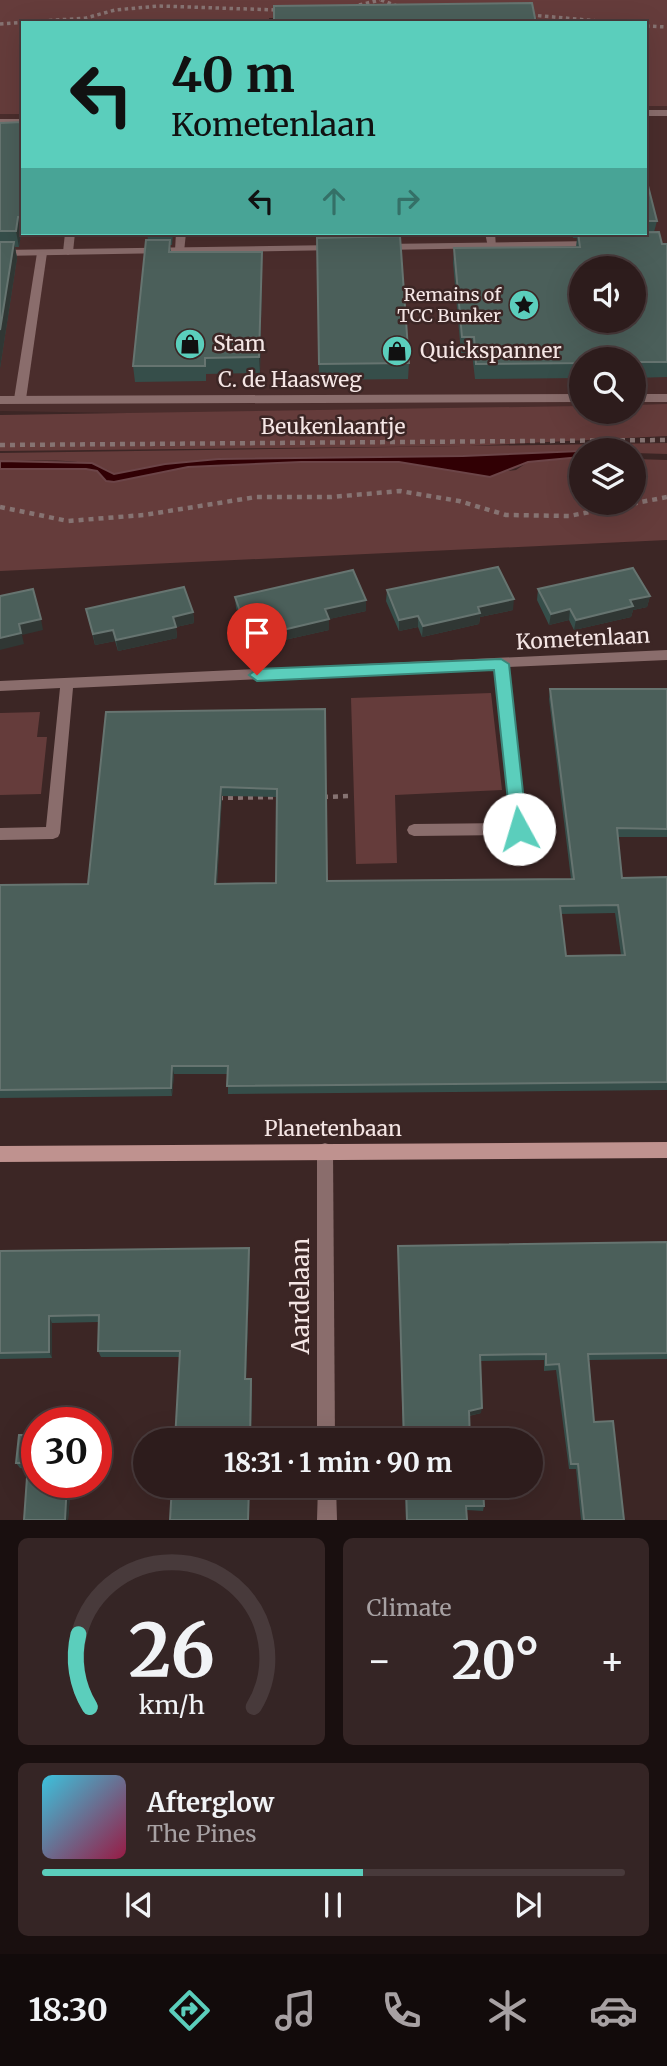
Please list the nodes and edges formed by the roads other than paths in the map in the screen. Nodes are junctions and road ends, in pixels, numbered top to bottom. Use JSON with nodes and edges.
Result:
{"nodes":[{"id":1,"x":647,"y":113,"type":"edge"},
{"id":2,"x":667,"y":113,"type":"edge"},
{"id":3,"x":0,"y":122,"type":"edge"},
{"id":4,"x":21,"y":122,"type":"edge"},
{"id":5,"x":70,"y":235,"type":"edge"},
{"id":6,"x":181,"y":235,"type":"edge"},
{"id":7,"x":491,"y":235,"type":"edge"},
{"id":8,"x":613,"y":243,"type":"edge"},
{"id":9,"x":492,"y":245,"type":"junction"},
{"id":10,"x":370,"y":247,"type":"edge"},
{"id":11,"x":343,"y":248,"type":"edge"},
{"id":12,"x":180,"y":250,"type":"junction"},
{"id":13,"x":68,"y":252,"type":"junction"},
{"id":14,"x":0,"y":253,"type":"edge"},
{"id":15,"x":41,"y":253,"type":"junction"},
{"id":16,"x":569,"y":398,"type":"edge"},
{"id":17,"x":646,"y":398,"type":"edge"},
{"id":18,"x":667,"y":398,"type":"edge"},
{"id":19,"x":20,"y":399,"type":"junction"},
{"id":20,"x":0,"y":400,"type":"edge"},
{"id":21,"x":667,"y":655,"type":"edge"},
{"id":22,"x":501,"y":664,"type":"junction"},
{"id":23,"x":66,"y":684,"type":"junction"},
{"id":24,"x":0,"y":687,"type":"edge"},
{"id":25,"x":414,"y":830,"type":"dead end"},
{"id":26,"x":0,"y":834,"type":"edge"},
{"id":27,"x":667,"y":1150,"type":"edge"},
{"id":28,"x":325,"y":1151,"type":"junction"},
{"id":29,"x":0,"y":1154,"type":"edge"},
{"id":30,"x":326,"y":1428,"type":"edge"},
{"id":31,"x":327,"y":1498,"type":"edge"},
{"id":32,"x":327,"y":1520,"type":"edge"}],
"edges":[{"from":1,"to":2,"type":"street"},
{"from":3,"to":4,"type":"street"},
{"from":5,"to":13,"type":"street"},
{"from":6,"to":12,"type":"street"},
{"from":7,"to":9,"type":"street"},
{"from":8,"to":9,"type":"street"},
{"from":9,"to":10,"type":"street"},
{"from":11,"to":12,"type":"street"},
{"from":12,"to":13,"type":"street"},
{"from":13,"to":15,"type":"street"},
{"from":14,"to":15,"type":"street"},
{"from":15,"to":19,"type":"street"},
{"from":16,"to":19,"type":"street","name":"C. de Haasweg"},
{"from":17,"to":18,"type":"street"},
{"from":19,"to":20,"type":"street","name":"C. de Haasweg"},
{"from":21,"to":22,"type":"street","name":"Kometenlaan"},
{"from":22,"to":23,"type":"street","name":"Kometenlaan"},
{"from":22,"to":25,"type":"street","name":"Kometenlaan"},
{"from":23,"to":24,"type":"street","name":"Kometenlaan"},
{"from":23,"to":26,"type":"street"},
{"from":27,"to":28,"type":"street","name":"Planetenbaan"},
{"from":28,"to":29,"type":"street","name":"Planetenbaan"},
{"from":28,"to":30,"type":"street","name":"Aardelaan"},
{"from":31,"to":32,"type":"street"}]}
